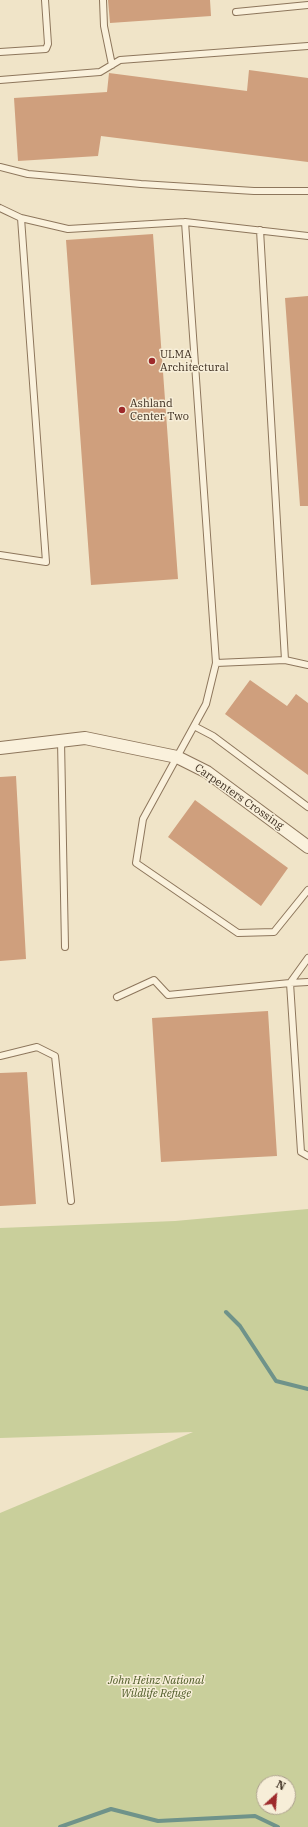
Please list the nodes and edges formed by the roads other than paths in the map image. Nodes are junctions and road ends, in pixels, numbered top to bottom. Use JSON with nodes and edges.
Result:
{"nodes":[{"id":1,"x":46,"y":0,"type":"edge"},
{"id":2,"x":103,"y":0,"type":"edge"},
{"id":3,"x":308,"y":5,"type":"edge"},
{"id":4,"x":236,"y":12,"type":"dead end"},
{"id":5,"x":308,"y":46,"type":"edge"},
{"id":6,"x":0,"y":52,"type":"edge"},
{"id":7,"x":112,"y":65,"type":"junction"},
{"id":8,"x":0,"y":80,"type":"edge"},
{"id":9,"x":0,"y":166,"type":"edge"},
{"id":10,"x":308,"y":191,"type":"edge"},
{"id":11,"x":0,"y":208,"type":"edge"},
{"id":12,"x":21,"y":218,"type":"junction"},
{"id":13,"x":185,"y":222,"type":"junction"},
{"id":14,"x":260,"y":230,"type":"junction"},
{"id":15,"x":308,"y":236,"type":"edge"},
{"id":16,"x":0,"y":555,"type":"edge"},
{"id":17,"x":285,"y":660,"type":"junction"},
{"id":18,"x":216,"y":663,"type":"junction"},
{"id":19,"x":308,"y":665,"type":"edge"},
{"id":20,"x":194,"y":726,"type":"junction"},
{"id":21,"x":61,"y":741,"type":"junction"},
{"id":22,"x":0,"y":748,"type":"edge"},
{"id":23,"x":177,"y":757,"type":"junction"},
{"id":24,"x":308,"y":807,"type":"edge"},
{"id":25,"x":308,"y":847,"type":"edge"},
{"id":26,"x":308,"y":890,"type":"edge"},
{"id":27,"x":65,"y":947,"type":"dead end"},
{"id":28,"x":308,"y":958,"type":"edge"},
{"id":29,"x":308,"y":982,"type":"edge"},
{"id":30,"x":290,"y":983,"type":"junction"},
{"id":31,"x":117,"y":997,"type":"dead end"},
{"id":32,"x":0,"y":1056,"type":"edge"},
{"id":33,"x":308,"y":1156,"type":"edge"},
{"id":34,"x":71,"y":1201,"type":"dead end"}],
"edges":[{"from":1,"to":6,"type":"lane"},
{"from":2,"to":7,"type":"lane"},
{"from":3,"to":4,"type":"lane"},
{"from":5,"to":7,"type":"lane"},
{"from":7,"to":8,"type":"lane"},
{"from":9,"to":10,"type":"lane"},
{"from":11,"to":12,"type":"lane"},
{"from":12,"to":13,"type":"lane"},
{"from":12,"to":16,"type":"lane"},
{"from":13,"to":14,"type":"lane"},
{"from":13,"to":18,"type":"lane"},
{"from":14,"to":15,"type":"lane"},
{"from":14,"to":17,"type":"lane"},
{"from":17,"to":18,"type":"lane"},
{"from":17,"to":19,"type":"lane"},
{"from":18,"to":20,"type":"lane"},
{"from":20,"to":23,"type":"lane"},
{"from":20,"to":24,"type":"lane"},
{"from":21,"to":22,"type":"street","name":"Carpenters Crossing"},
{"from":21,"to":23,"type":"street","name":"Carpenters Crossing"},
{"from":21,"to":27,"type":"lane"},
{"from":23,"to":25,"type":"street","name":"Carpenters Crossing"},
{"from":23,"to":26,"type":"lane"},
{"from":28,"to":30,"type":"lane"},
{"from":29,"to":30,"type":"lane"},
{"from":30,"to":31,"type":"lane"},
{"from":30,"to":33,"type":"lane"},
{"from":32,"to":34,"type":"lane"}]}
